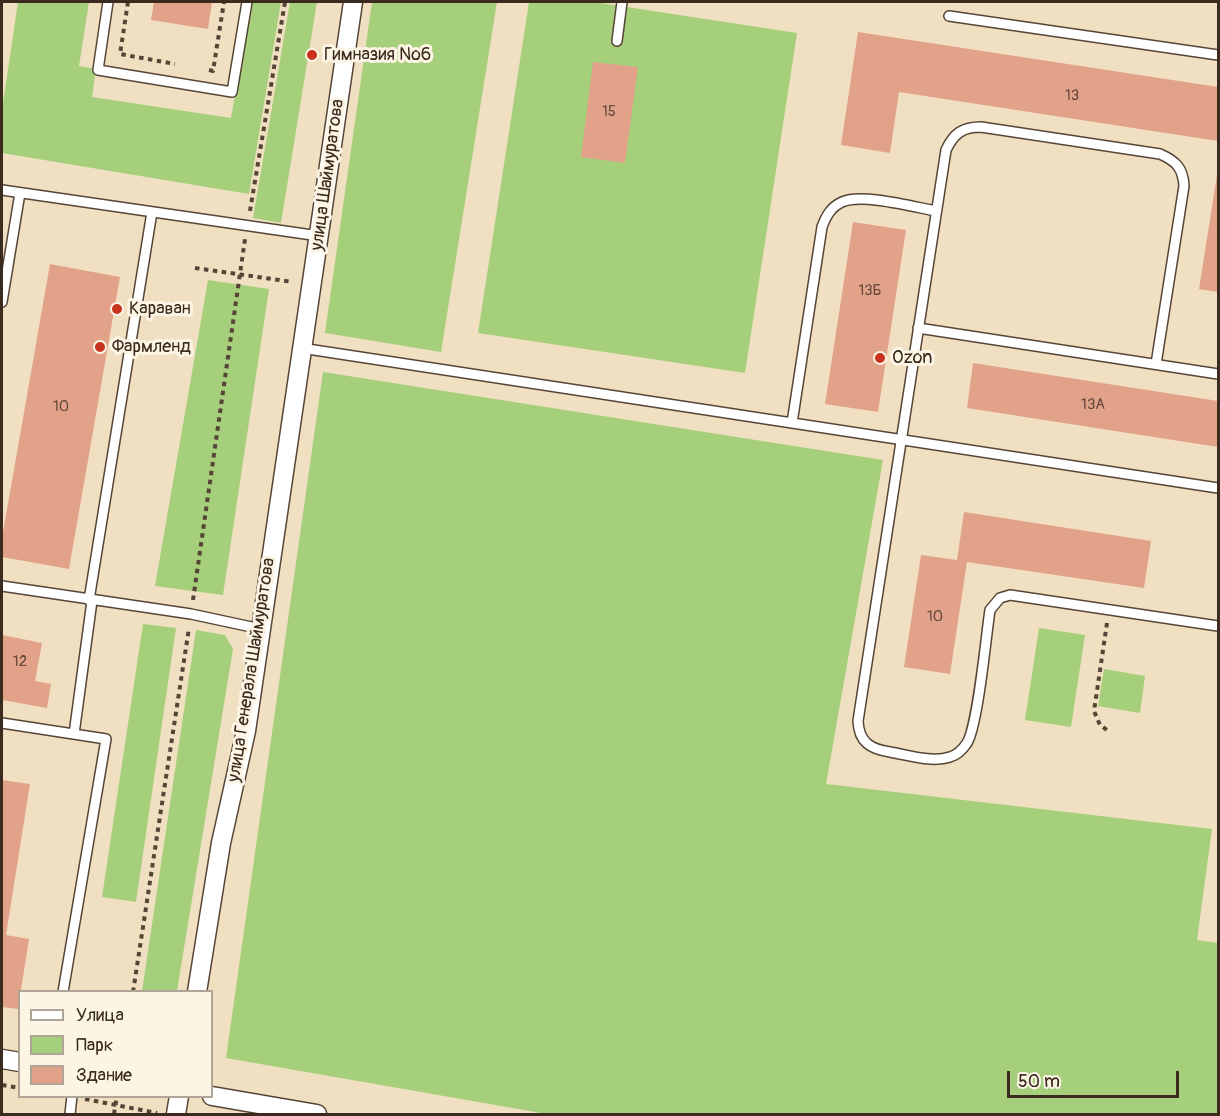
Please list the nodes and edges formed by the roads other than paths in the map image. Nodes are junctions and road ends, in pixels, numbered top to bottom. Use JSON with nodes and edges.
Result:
{"nodes":[{"id":1,"x":108,"y":2,"type":"edge"},
{"id":2,"x":247,"y":2,"type":"edge"},
{"id":3,"x":353,"y":2,"type":"edge"},
{"id":4,"x":622,"y":2,"type":"edge"},
{"id":5,"x":949,"y":16,"type":"dead end"},
{"id":6,"x":617,"y":41,"type":"dead end"},
{"id":7,"x":1218,"y":55,"type":"edge"},
{"id":8,"x":2,"y":190,"type":"edge"},
{"id":9,"x":20,"y":193,"type":"junction"},
{"id":10,"x":936,"y":211,"type":"junction"},
{"id":11,"x":152,"y":212,"type":"junction"},
{"id":12,"x":320,"y":236,"type":"junction"},
{"id":13,"x":2,"y":302,"type":"edge"},
{"id":14,"x":918,"y":328,"type":"junction"},
{"id":15,"x":301,"y":348,"type":"junction"},
{"id":16,"x":1156,"y":364,"type":"junction"},
{"id":17,"x":1218,"y":374,"type":"edge"},
{"id":18,"x":792,"y":423,"type":"junction"},
{"id":19,"x":901,"y":440,"type":"junction"},
{"id":20,"x":1218,"y":488,"type":"edge"},
{"id":21,"x":2,"y":586,"type":"edge"},
{"id":22,"x":90,"y":601,"type":"junction"},
{"id":23,"x":1218,"y":626,"type":"edge"},
{"id":24,"x":261,"y":629,"type":"junction"},
{"id":25,"x":2,"y":723,"type":"edge"},
{"id":26,"x":74,"y":735,"type":"junction"},
{"id":27,"x":63,"y":990,"type":"edge"},
{"id":28,"x":196,"y":990,"type":"edge"},
{"id":29,"x":2,"y":1059,"type":"edge"},
{"id":30,"x":18,"y":1062,"type":"edge"},
{"id":31,"x":213,"y":1096,"type":"edge"},
{"id":32,"x":72,"y":1098,"type":"edge"},
{"id":33,"x":179,"y":1098,"type":"edge"},
{"id":34,"x":70,"y":1114,"type":"edge"},
{"id":35,"x":176,"y":1114,"type":"edge"},
{"id":36,"x":317,"y":1114,"type":"edge"}],
"edges":[{"from":1,"to":2,"type":"lane"},
{"from":3,"to":12,"type":"street","name":"улица Шаймуратова"},
{"from":4,"to":6,"type":"lane"},
{"from":5,"to":7,"type":"lane"},
{"from":8,"to":9,"type":"lane"},
{"from":9,"to":11,"type":"lane"},
{"from":9,"to":13,"type":"lane"},
{"from":10,"to":14,"type":"lane"},
{"from":10,"to":16,"type":"lane"},
{"from":10,"to":18,"type":"lane"},
{"from":11,"to":12,"type":"lane"},
{"from":11,"to":22,"type":"lane"},
{"from":12,"to":15,"type":"street","name":"улица Шаймуратова"},
{"from":14,"to":16,"type":"lane"},
{"from":14,"to":19,"type":"lane"},
{"from":15,"to":18,"type":"lane"},
{"from":15,"to":24,"type":"street","name":"улица Генерала Шаймуратова"},
{"from":16,"to":17,"type":"lane"},
{"from":18,"to":19,"type":"lane"},
{"from":19,"to":20,"type":"lane"},
{"from":19,"to":23,"type":"lane"},
{"from":21,"to":22,"type":"lane"},
{"from":22,"to":24,"type":"lane"},
{"from":22,"to":26,"type":"lane"},
{"from":24,"to":28,"type":"street","name":"улица Генерала Шаймуратова"},
{"from":25,"to":26,"type":"lane"},
{"from":26,"to":27,"type":"lane"},
{"from":29,"to":30,"type":"street"},
{"from":31,"to":36,"type":"street"},
{"from":32,"to":34,"type":"lane"},
{"from":33,"to":35,"type":"street"}]}
